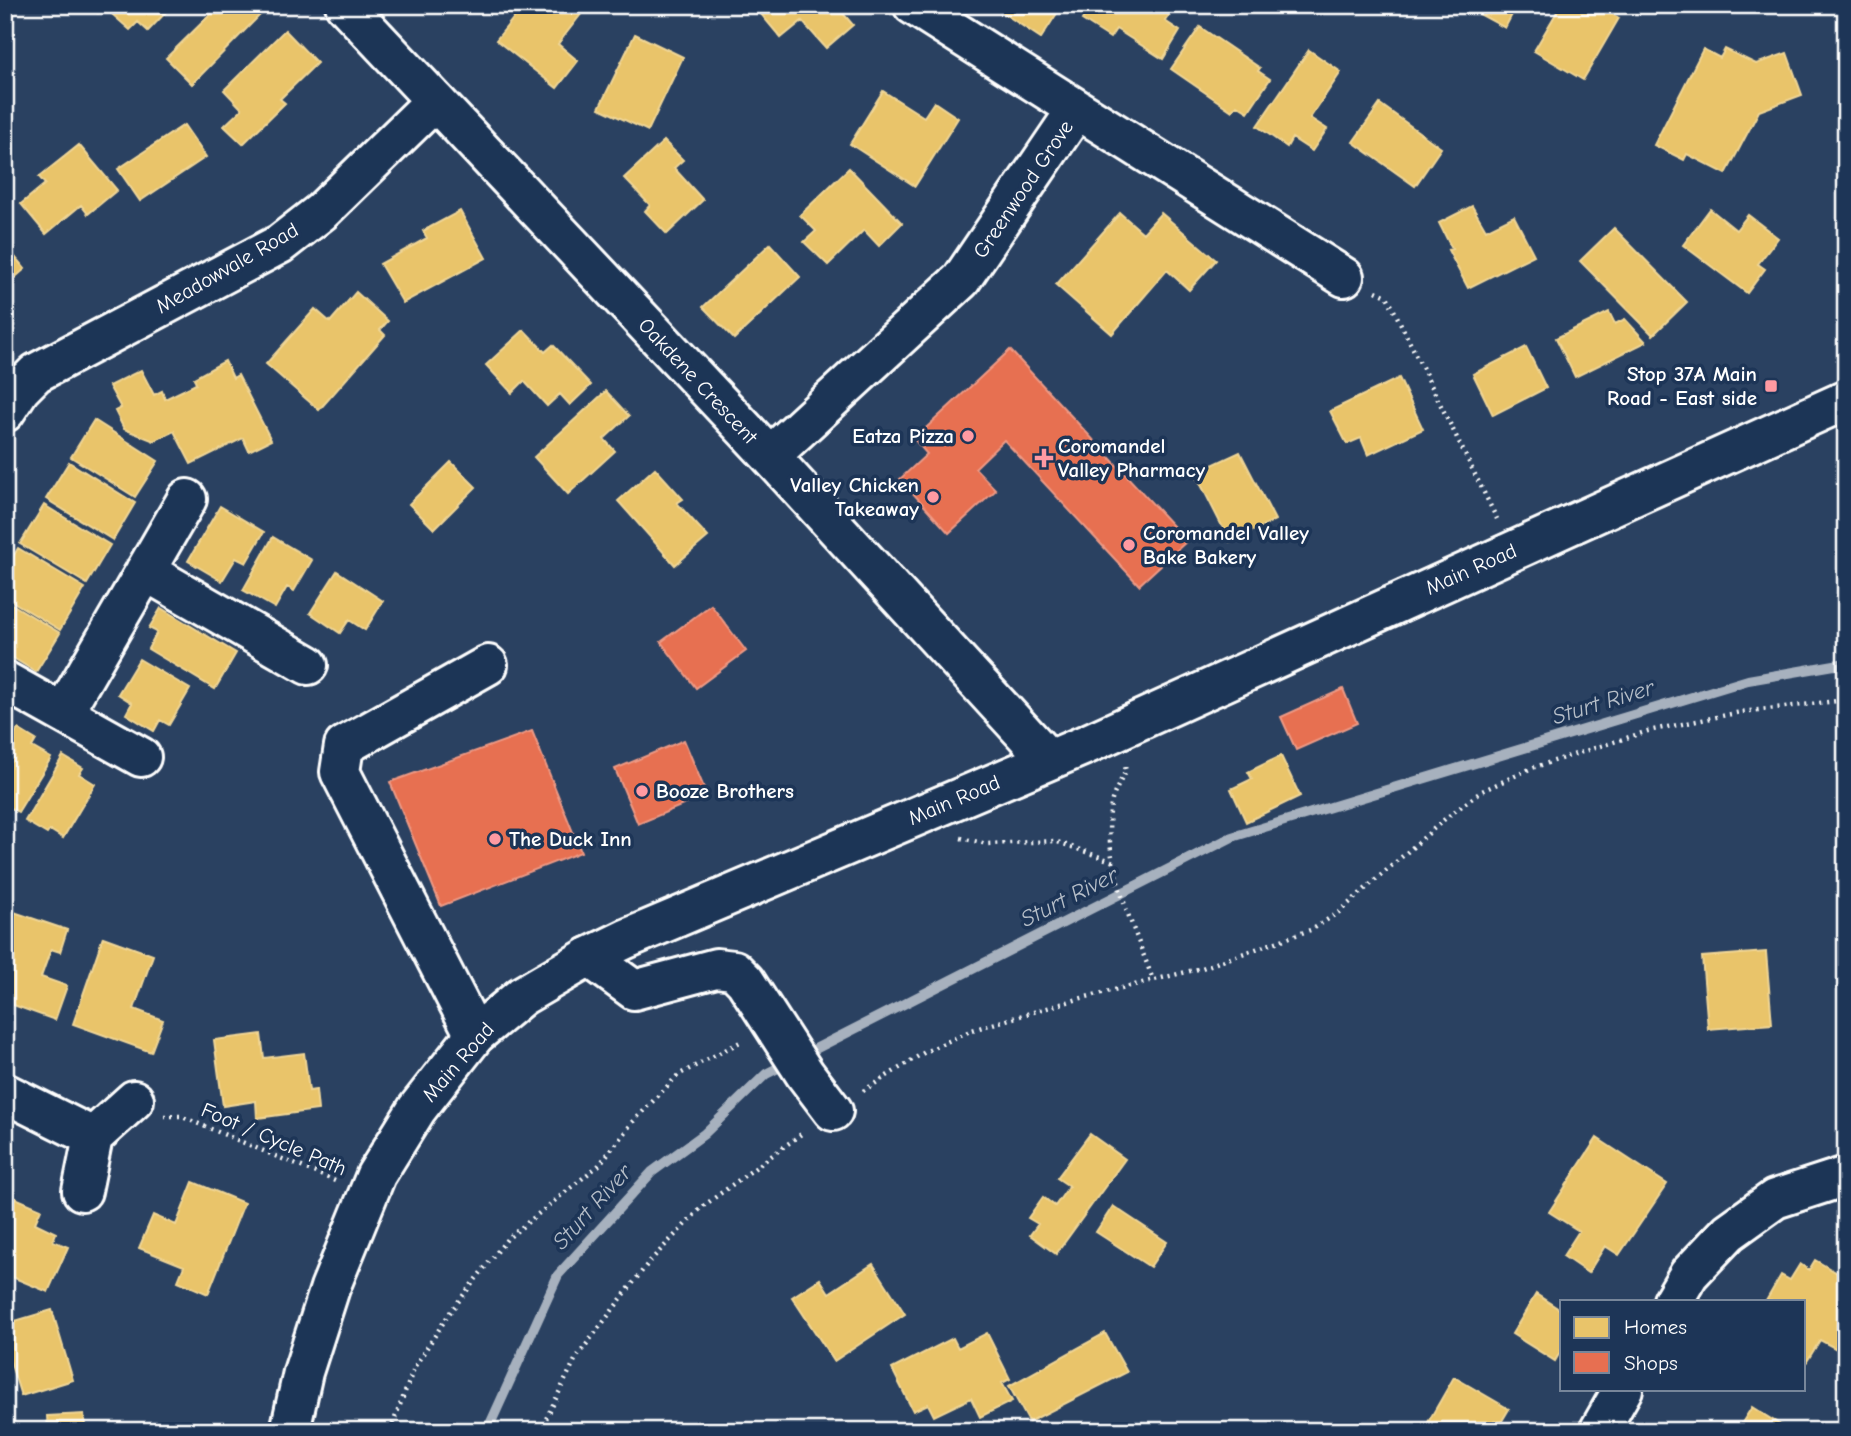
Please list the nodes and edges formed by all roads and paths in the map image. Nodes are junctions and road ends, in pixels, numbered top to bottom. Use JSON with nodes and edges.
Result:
{"nodes":[{"id":1,"x":345,"y":5,"type":"edge"},
{"id":2,"x":913,"y":5,"type":"edge"},
{"id":3,"x":435,"y":101,"type":"junction"},
{"id":4,"x":1077,"y":109,"type":"junction"},
{"id":5,"x":1344,"y":277,"type":"joint"},
{"id":6,"x":1846,"y":400,"type":"edge"},
{"id":7,"x":5,"y":412,"type":"edge"},
{"id":8,"x":770,"y":456,"type":"junction"},
{"id":9,"x":187,"y":499,"type":"dead end"},
{"id":10,"x":1513,"y":551,"type":"junction"},
{"id":11,"x":145,"y":571,"type":"junction"},
{"id":12,"x":308,"y":665,"type":"dead end"},
{"id":13,"x":488,"y":665,"type":"dead end"},
{"id":14,"x":5,"y":681,"type":"edge"},
{"id":15,"x":1846,"y":700,"type":"edge"},
{"id":16,"x":63,"y":713,"type":"junction"},
{"id":17,"x":1109,"y":733,"type":"junction"},
{"id":18,"x":141,"y":757,"type":"dead end"},
{"id":19,"x":1048,"y":760,"type":"junction"},
{"id":20,"x":898,"y":824,"type":"junction"},
{"id":21,"x":1114,"y":862,"type":"junction"},
{"id":22,"x":589,"y":957,"type":"junction"},
{"id":23,"x":1153,"y":979,"type":"junction"},
{"id":24,"x":775,"y":1027,"type":"junction"},
{"id":25,"x":475,"y":1035,"type":"junction"},
{"id":26,"x":5,"y":1093,"type":"edge"},
{"id":27,"x":134,"y":1100,"type":"joint"},
{"id":28,"x":833,"y":1111,"type":"junction"},
{"id":29,"x":93,"y":1137,"type":"junction"},
{"id":30,"x":1846,"y":1176,"type":"edge"},
{"id":31,"x":82,"y":1191,"type":"dead end"},
{"id":32,"x":368,"y":1195,"type":"junction"},
{"id":33,"x":1674,"y":1300,"type":"edge"},
{"id":34,"x":1622,"y":1390,"type":"edge"},
{"id":35,"x":437,"y":1430,"type":"edge"},
{"id":36,"x":290,"y":1431,"type":"edge"},
{"id":37,"x":390,"y":1431,"type":"edge"},
{"id":38,"x":461,"y":1431,"type":"edge"},
{"id":39,"x":540,"y":1431,"type":"edge"},
{"id":40,"x":1599,"y":1431,"type":"edge"}],
"edges":[{"from":1,"to":3,"type":"street","name":"Oakdene Crescent"},
{"from":2,"to":4,"type":"street"},
{"from":3,"to":7,"type":"street","name":"Meadowvale Road"},
{"from":3,"to":8,"type":"street","name":"Oakdene Crescent"},
{"from":4,"to":5,"type":"street","name":"Greenwood Grove"},
{"from":4,"to":8,"type":"street","name":"Greenwood Grove"},
{"from":5,"to":10,"type":"path"},
{"from":6,"to":10,"type":"street","name":"Main Road"},
{"from":8,"to":19,"type":"street","name":"Oakdene Crescent"},
{"from":9,"to":11,"type":"street"},
{"from":10,"to":17,"type":"street","name":"Main Road"},
{"from":11,"to":12,"type":"street"},
{"from":11,"to":16,"type":"street"},
{"from":13,"to":25,"type":"street"},
{"from":14,"to":16,"type":"street"},
{"from":15,"to":23,"type":"path"},
{"from":16,"to":18,"type":"street"},
{"from":17,"to":19,"type":"street","name":"Main Road"},
{"from":17,"to":21,"type":"path"},
{"from":19,"to":20,"type":"street","name":"Main Road"},
{"from":20,"to":21,"type":"path"},
{"from":20,"to":22,"type":"street","name":"Main Road"},
{"from":21,"to":23,"type":"path"},
{"from":22,"to":24,"type":"street"},
{"from":22,"to":25,"type":"street","name":"Main Road"},
{"from":23,"to":28,"type":"path"},
{"from":24,"to":28,"type":"street"},
{"from":24,"to":37,"type":"path"},
{"from":25,"to":32,"type":"street","name":"Main Road"},
{"from":26,"to":29,"type":"street"},
{"from":27,"to":29,"type":"street"},
{"from":27,"to":32,"type":"path","name":"Foot / Cycle Path"},
{"from":28,"to":39,"type":"path"},
{"from":29,"to":31,"type":"street"},
{"from":30,"to":33,"type":"street"},
{"from":32,"to":36,"type":"street","name":"Main Road"},
{"from":34,"to":40,"type":"street"},
{"from":35,"to":37,"type":"path"},
{"from":35,"to":38,"type":"path"}]}
